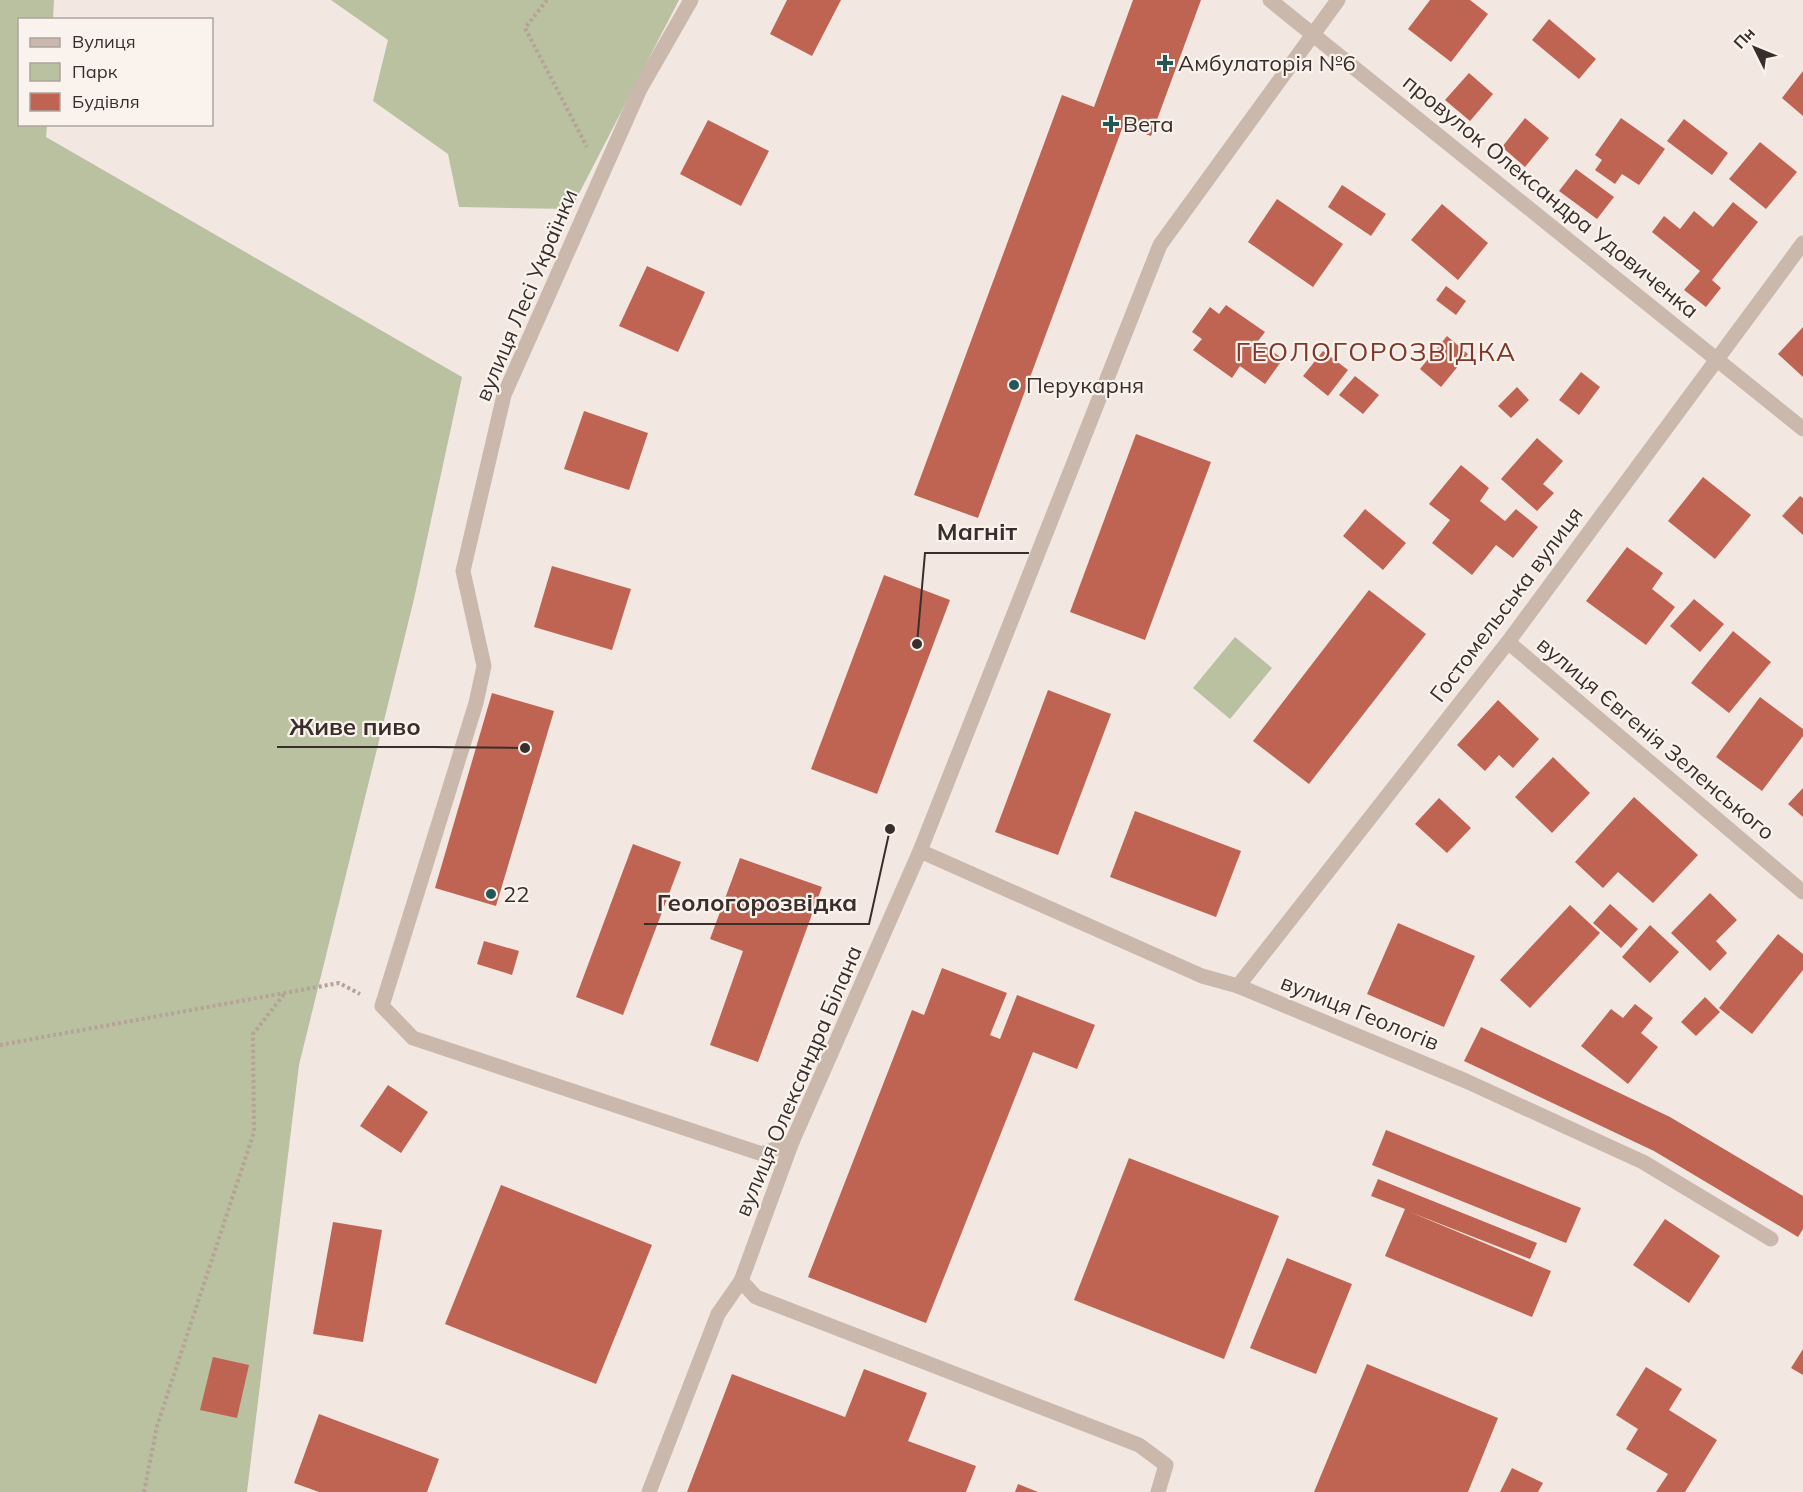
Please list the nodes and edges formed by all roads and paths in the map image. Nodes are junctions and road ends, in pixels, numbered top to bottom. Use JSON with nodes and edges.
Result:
{"nodes":[{"id":1,"x":547,"y":0,"type":"edge"},
{"id":2,"x":691,"y":0,"type":"edge"},
{"id":3,"x":1270,"y":0,"type":"edge"},
{"id":4,"x":1338,"y":0,"type":"edge"},
{"id":5,"x":1312,"y":33,"type":"junction"},
{"id":6,"x":601,"y":176,"type":"junction"},
{"id":7,"x":1803,"y":243,"type":"edge"},
{"id":8,"x":1718,"y":359,"type":"junction"},
{"id":9,"x":1803,"y":429,"type":"edge"},
{"id":10,"x":1508,"y":642,"type":"junction"},
{"id":11,"x":920,"y":851,"type":"junction"},
{"id":12,"x":1803,"y":892,"type":"edge"},
{"id":13,"x":1238,"y":986,"type":"junction"},
{"id":14,"x":285,"y":993,"type":"junction"},
{"id":15,"x":382,"y":1006,"type":"junction"},
{"id":16,"x":0,"y":1045,"type":"edge"},
{"id":17,"x":792,"y":1142,"type":"junction"},
{"id":18,"x":1771,"y":1239,"type":"dead end"},
{"id":19,"x":741,"y":1281,"type":"junction"},
{"id":20,"x":144,"y":1492,"type":"edge"},
{"id":21,"x":649,"y":1492,"type":"edge"},
{"id":22,"x":1158,"y":1492,"type":"edge"}],
"edges":[{"from":1,"to":6,"type":"path"},
{"from":2,"to":6,"type":"street","name":"вулиця Лесі Українки"},
{"from":3,"to":5,"type":"street","name":"провулок Олександра Удовиченка"},
{"from":4,"to":5,"type":"street","name":"вулиця Олександра Білана"},
{"from":5,"to":8,"type":"street","name":"провулок Олександра Удовиченка"},
{"from":5,"to":11,"type":"street","name":"вулиця Олександра Білана"},
{"from":6,"to":15,"type":"street","name":"вулиця Лесі Українки"},
{"from":7,"to":8,"type":"street","name":"Гостомельська вулиця"},
{"from":8,"to":9,"type":"street","name":"провулок Олександра Удовиченка"},
{"from":8,"to":10,"type":"street","name":"Гостомельська вулиця"},
{"from":10,"to":12,"type":"street","name":"вулиця Євгенія Зеленського"},
{"from":10,"to":13,"type":"street","name":"Гостомельська вулиця"},
{"from":11,"to":13,"type":"street","name":"вулиця Геологів"},
{"from":11,"to":17,"type":"street","name":"вулиця Олександра Білана"},
{"from":13,"to":18,"type":"street","name":"вулиця Геологів"},
{"from":14,"to":15,"type":"path"},
{"from":14,"to":16,"type":"path"},
{"from":14,"to":20,"type":"path"},
{"from":15,"to":17,"type":"street"},
{"from":17,"to":19,"type":"street","name":"вулиця Олександра Білана"},
{"from":19,"to":21,"type":"street","name":"вулиця Олександра Білана"},
{"from":19,"to":22,"type":"street"}]}
